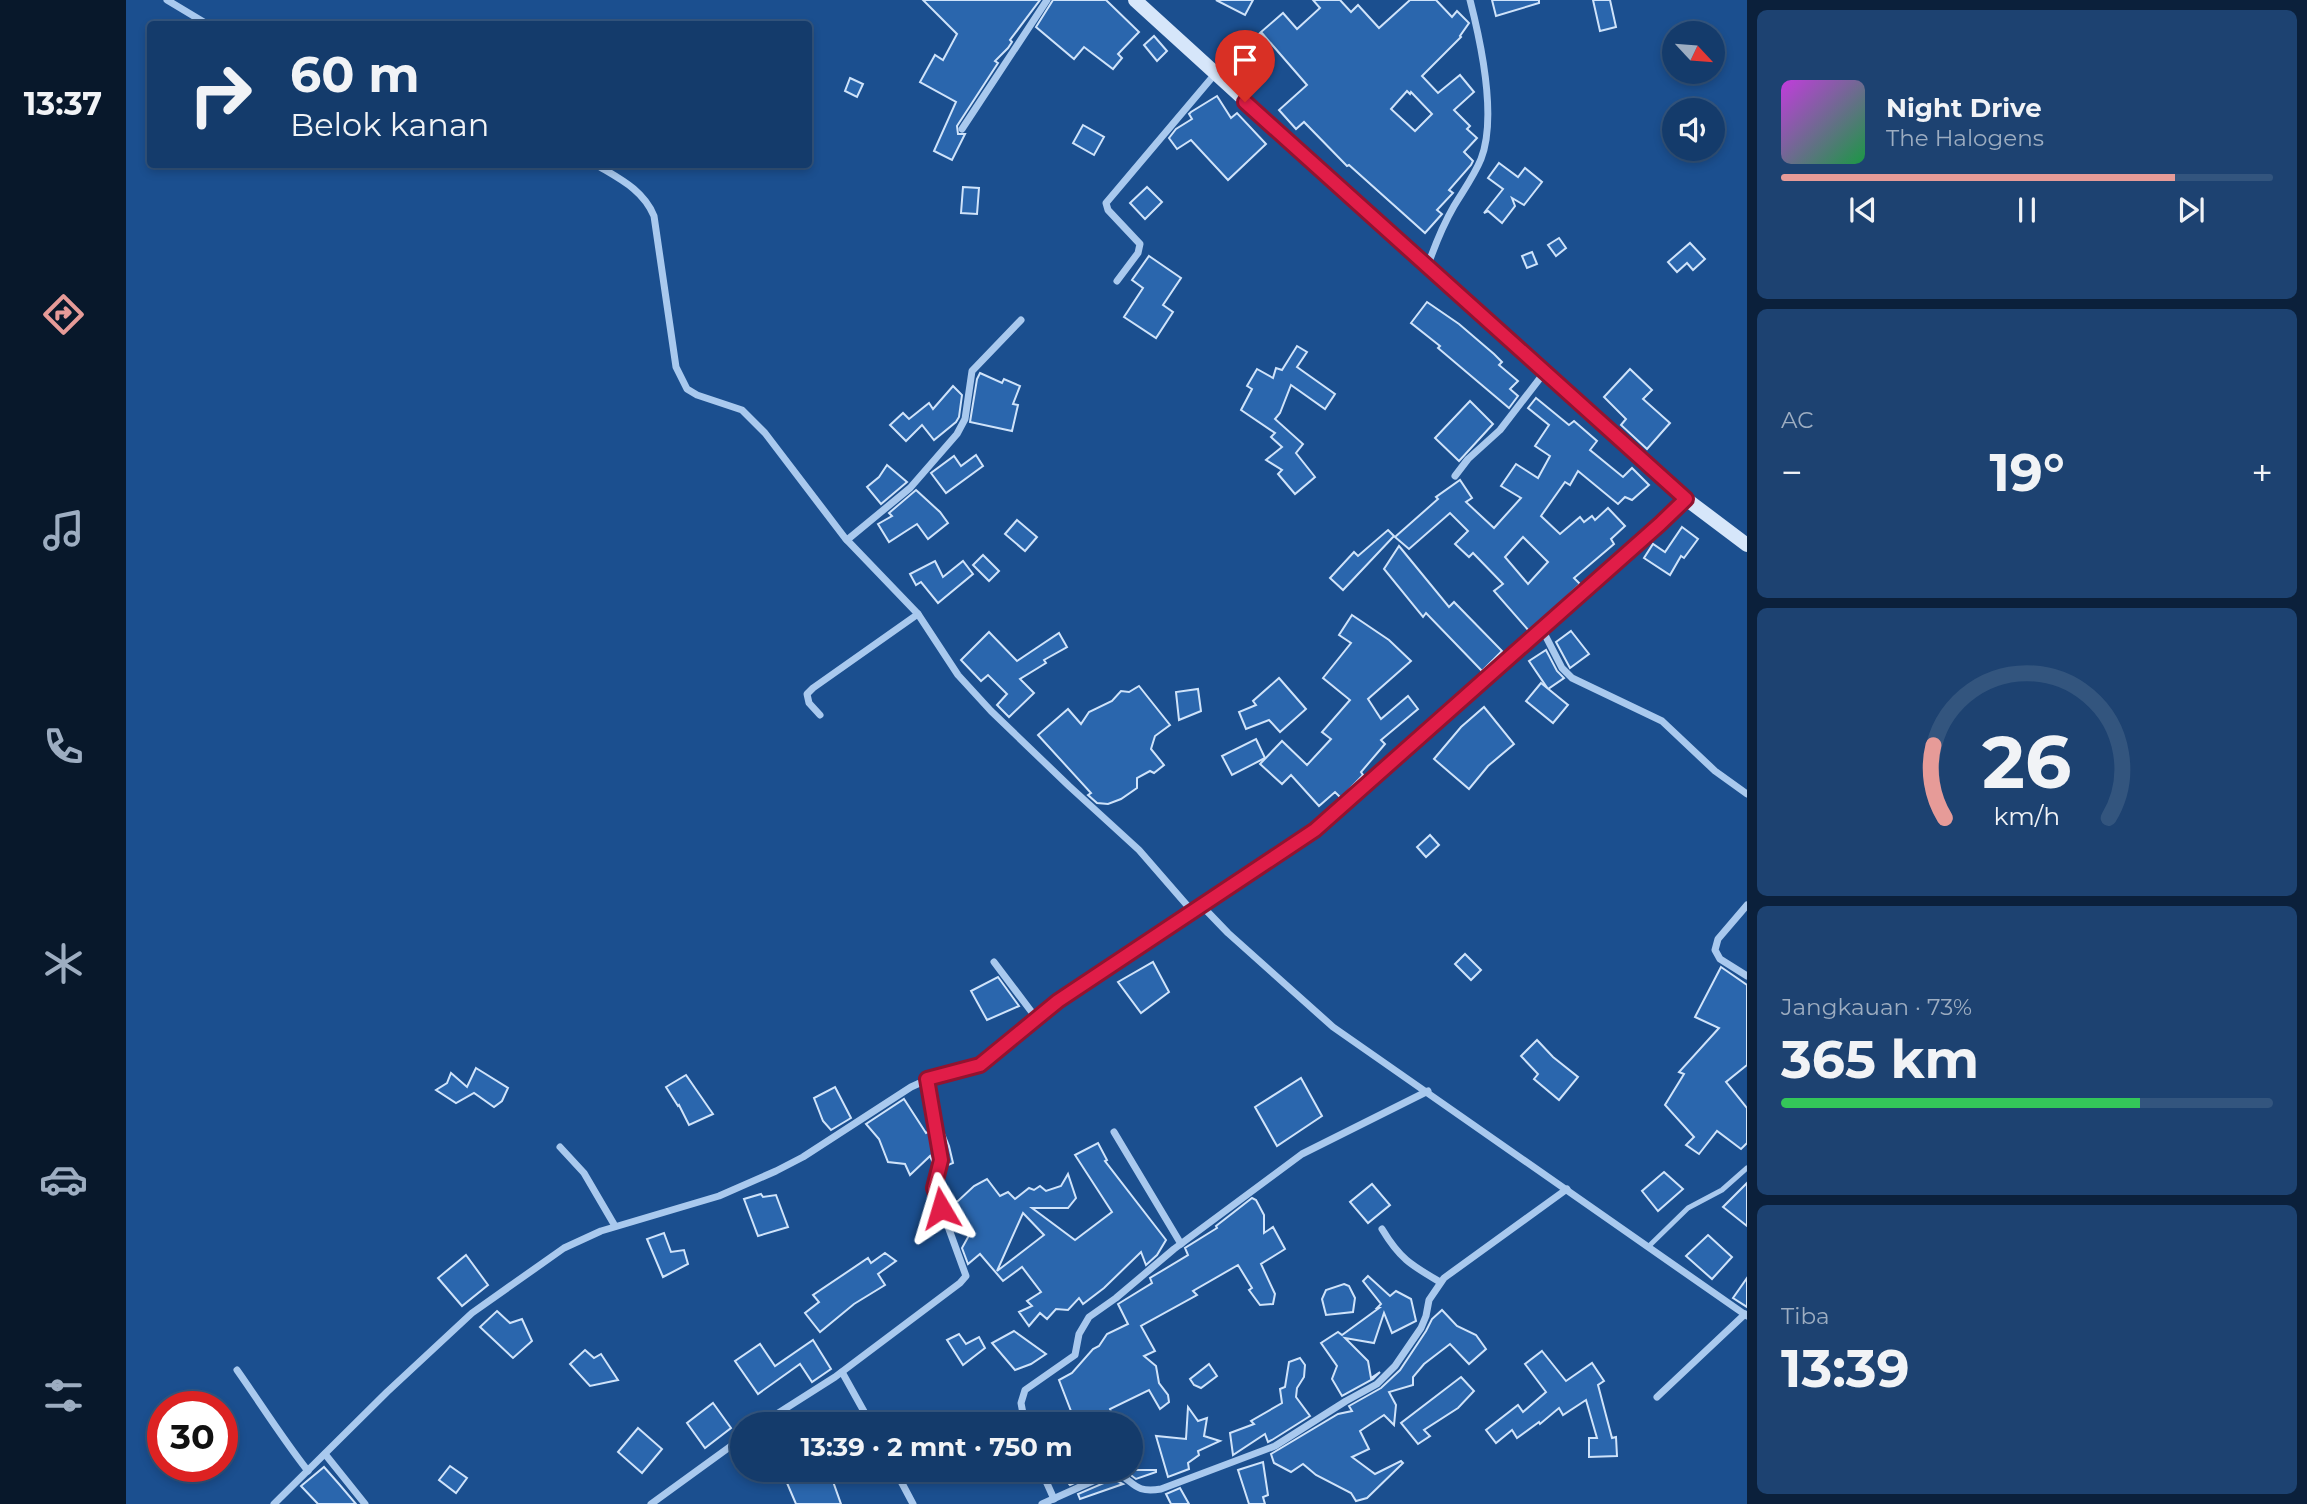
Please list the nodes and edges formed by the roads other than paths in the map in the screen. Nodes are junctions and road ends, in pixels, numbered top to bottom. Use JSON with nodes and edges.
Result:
{"nodes":[{"id":1,"x":167,"y":0,"type":"edge"},
{"id":2,"x":1047,"y":0,"type":"edge"},
{"id":3,"x":1135,"y":0,"type":"edge"},
{"id":4,"x":1470,"y":0,"type":"edge"},
{"id":5,"x":203,"y":21,"type":"edge"},
{"id":6,"x":1215,"y":74,"type":"junction"},
{"id":7,"x":961,"y":129,"type":"dead end"},
{"id":8,"x":601,"y":168,"type":"edge"},
{"id":9,"x":1427,"y":265,"type":"junction"},
{"id":10,"x":1117,"y":281,"type":"dead end"},
{"id":11,"x":1021,"y":320,"type":"dead end"},
{"id":12,"x":1544,"y":372,"type":"junction"},
{"id":13,"x":1455,"y":476,"type":"dead end"},
{"id":14,"x":1686,"y":499,"type":"junction"},
{"id":15,"x":847,"y":540,"type":"junction"},
{"id":16,"x":1747,"y":545,"type":"edge"},
{"id":17,"x":918,"y":614,"type":"junction"},
{"id":18,"x":1542,"y":629,"type":"junction"},
{"id":19,"x":820,"y":716,"type":"dead end"},
{"id":20,"x":1747,"y":794,"type":"edge"},
{"id":21,"x":1747,"y":905,"type":"edge"},
{"id":22,"x":1202,"y":906,"type":"junction"},
{"id":23,"x":1192,"y":911,"type":"junction"},
{"id":24,"x":994,"y":962,"type":"dead end"},
{"id":25,"x":1747,"y":976,"type":"edge"},
{"id":26,"x":1037,"y":1019,"type":"junction"},
{"id":27,"x":927,"y":1079,"type":"junction"},
{"id":28,"x":1428,"y":1091,"type":"junction"},
{"id":29,"x":1114,"y":1132,"type":"dead end"},
{"id":30,"x":560,"y":1147,"type":"dead end"},
{"id":31,"x":1747,"y":1168,"type":"edge"},
{"id":32,"x":1567,"y":1189,"type":"junction"},
{"id":33,"x":615,"y":1227,"type":"junction"},
{"id":34,"x":1382,"y":1229,"type":"dead end"},
{"id":35,"x":1181,"y":1244,"type":"junction"},
{"id":36,"x":1649,"y":1246,"type":"junction"},
{"id":37,"x":1440,"y":1282,"type":"junction"},
{"id":38,"x":1746,"y":1315,"type":"edge"},
{"id":39,"x":237,"y":1370,"type":"dead end"},
{"id":40,"x":842,"y":1372,"type":"junction"},
{"id":41,"x":1657,"y":1397,"type":"dead end"},
{"id":42,"x":780,"y":1412,"type":"edge"},
{"id":43,"x":864,"y":1412,"type":"edge"},
{"id":44,"x":1023,"y":1412,"type":"edge"},
{"id":45,"x":730,"y":1447,"type":"edge"},
{"id":46,"x":325,"y":1454,"type":"junction"},
{"id":47,"x":308,"y":1471,"type":"junction"},
{"id":48,"x":901,"y":1482,"type":"edge"},
{"id":49,"x":1046,"y":1482,"type":"edge"},
{"id":50,"x":1054,"y":1499,"type":"junction"},
{"id":51,"x":274,"y":1504,"type":"edge"},
{"id":52,"x":365,"y":1504,"type":"edge"},
{"id":53,"x":651,"y":1504,"type":"edge"},
{"id":54,"x":913,"y":1504,"type":"edge"},
{"id":55,"x":1042,"y":1504,"type":"edge"}],
"edges":[{"from":1,"to":5,"type":"street"},
{"from":2,"to":7,"type":"street"},
{"from":3,"to":6,"type":"main road"},
{"from":4,"to":9,"type":"street"},
{"from":6,"to":9,"type":"main road"},
{"from":6,"to":10,"type":"street"},
{"from":8,"to":15,"type":"street"},
{"from":9,"to":12,"type":"main road"},
{"from":11,"to":15,"type":"street"},
{"from":12,"to":13,"type":"street"},
{"from":12,"to":14,"type":"main road"},
{"from":14,"to":16,"type":"main road"},
{"from":14,"to":18,"type":"street"},
{"from":15,"to":17,"type":"street"},
{"from":17,"to":19,"type":"street"},
{"from":17,"to":23,"type":"street"},
{"from":18,"to":20,"type":"street"},
{"from":18,"to":22,"type":"street"},
{"from":21,"to":25,"type":"street"},
{"from":22,"to":23,"type":"street"},
{"from":22,"to":28,"type":"street"},
{"from":23,"to":26,"type":"street"},
{"from":24,"to":26,"type":"street"},
{"from":26,"to":27,"type":"street"},
{"from":27,"to":33,"type":"street"},
{"from":27,"to":40,"type":"street"},
{"from":28,"to":32,"type":"street"},
{"from":28,"to":35,"type":"street"},
{"from":29,"to":35,"type":"street"},
{"from":30,"to":33,"type":"street"},
{"from":31,"to":36,"type":"lane"},
{"from":32,"to":36,"type":"street"},
{"from":32,"to":37,"type":"street"},
{"from":33,"to":46,"type":"street"},
{"from":34,"to":37,"type":"street"},
{"from":35,"to":44,"type":"street"},
{"from":36,"to":38,"type":"street"},
{"from":37,"to":50,"type":"street"},
{"from":38,"to":41,"type":"street"},
{"from":39,"to":47,"type":"street"},
{"from":40,"to":42,"type":"street"},
{"from":40,"to":43,"type":"street"},
{"from":45,"to":53,"type":"street"},
{"from":46,"to":47,"type":"street"},
{"from":46,"to":52,"type":"street"},
{"from":47,"to":51,"type":"street"},
{"from":48,"to":54,"type":"street"},
{"from":49,"to":50,"type":"street"},
{"from":50,"to":55,"type":"street"}]}
